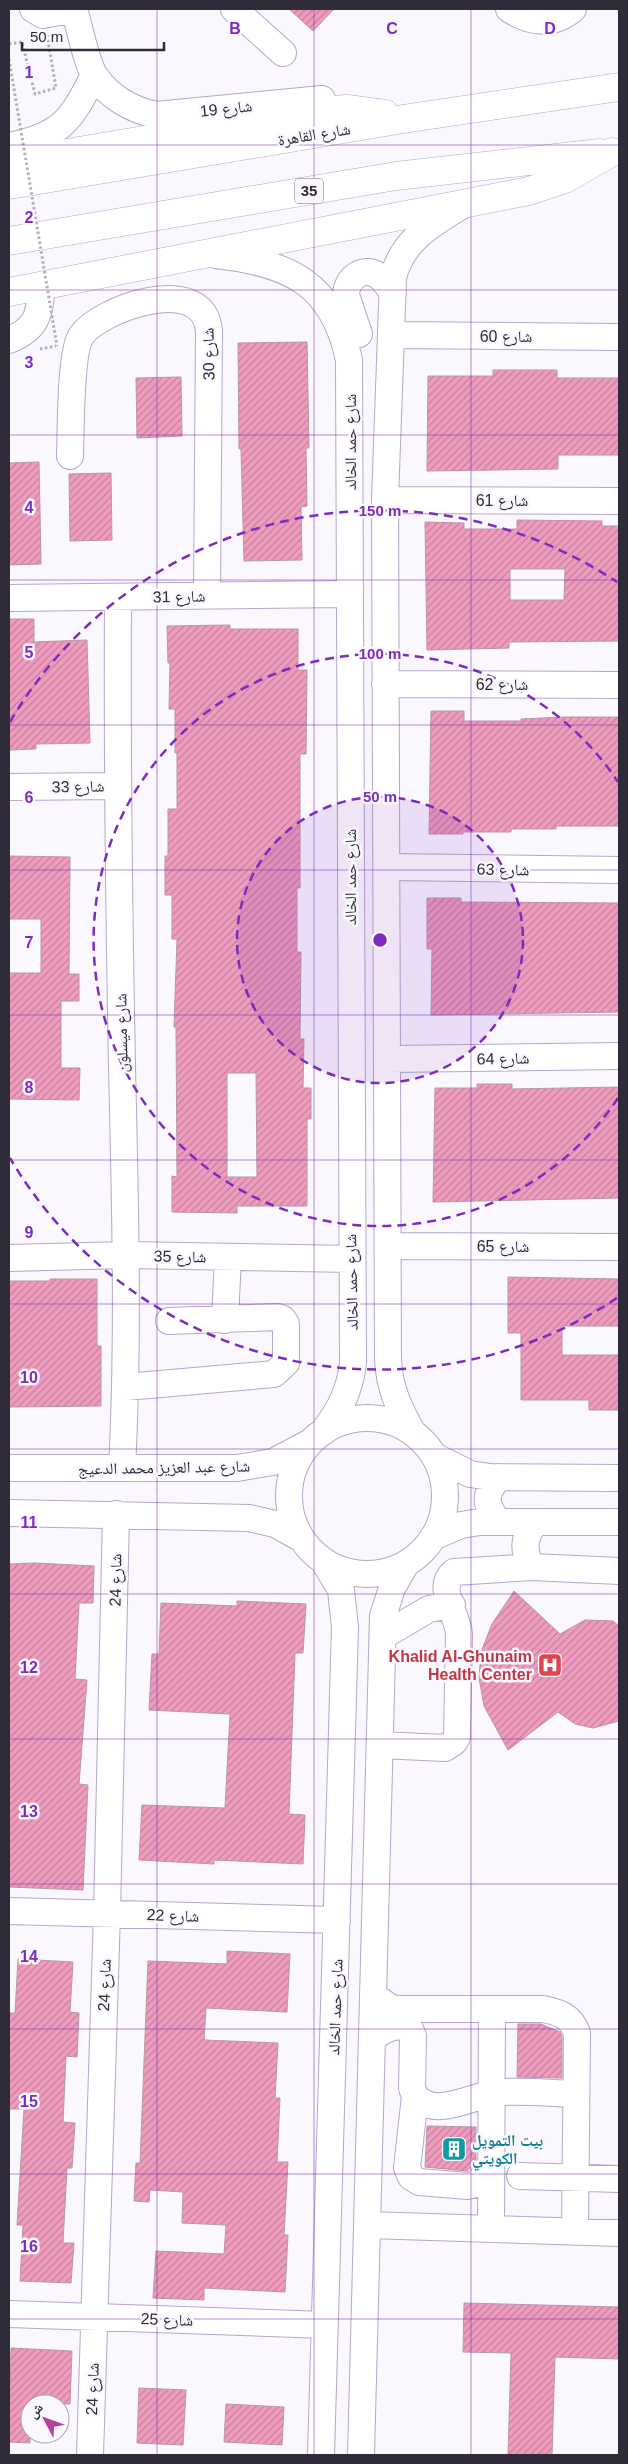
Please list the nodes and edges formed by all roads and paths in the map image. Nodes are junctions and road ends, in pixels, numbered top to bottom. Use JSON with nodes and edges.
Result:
{"nodes":[{"id":1,"x":74,"y":9,"type":"edge"},
{"id":2,"x":234,"y":9,"type":"edge"},
{"id":3,"x":509,"y":9,"type":"edge"},
{"id":4,"x":573,"y":9,"type":"edge"},
{"id":5,"x":38,"y":12,"type":"edge"},
{"id":6,"x":9,"y":44,"type":"edge"},
{"id":7,"x":283,"y":53,"type":"dead end"},
{"id":8,"x":9,"y":59,"type":"edge"},
{"id":9,"x":94,"y":75,"type":"junction"},
{"id":10,"x":619,"y":87,"type":"edge"},
{"id":11,"x":370,"y":111,"type":"junction"},
{"id":12,"x":403,"y":120,"type":"junction"},
{"id":13,"x":9,"y":146,"type":"edge"},
{"id":14,"x":615,"y":152,"type":"edge"},
{"id":15,"x":9,"y":163,"type":"edge"},
{"id":16,"x":9,"y":184,"type":"edge"},
{"id":17,"x":466,"y":203,"type":"junction"},
{"id":18,"x":9,"y":241,"type":"edge"},
{"id":19,"x":207,"y":254,"type":"junction"},
{"id":20,"x":42,"y":286,"type":"junction"},
{"id":21,"x":9,"y":292,"type":"edge"},
{"id":22,"x":393,"y":293,"type":"junction"},
{"id":23,"x":392,"y":335,"type":"junction"},
{"id":24,"x":619,"y":336,"type":"edge"},
{"id":25,"x":9,"y":340,"type":"edge"},
{"id":26,"x":57,"y":346,"type":"dead end"},
{"id":27,"x":350,"y":381,"type":"junction"},
{"id":28,"x":70,"y":456,"type":"dead end"},
{"id":29,"x":385,"y":500,"type":"junction"},
{"id":30,"x":619,"y":501,"type":"edge"},
{"id":31,"x":349,"y":594,"type":"junction"},
{"id":32,"x":207,"y":595,"type":"junction"},
{"id":33,"x":9,"y":598,"type":"edge"},
{"id":34,"x":118,"y":598,"type":"junction"},
{"id":35,"x":385,"y":684,"type":"junction"},
{"id":36,"x":619,"y":685,"type":"edge"},
{"id":37,"x":387,"y":767,"type":"junction"},
{"id":38,"x":349,"y":770,"type":"junction"},
{"id":39,"x":116,"y":786,"type":"junction"},
{"id":40,"x":9,"y":787,"type":"edge"},
{"id":41,"x":350,"y":817,"type":"junction"},
{"id":42,"x":387,"y":822,"type":"junction"},
{"id":43,"x":387,"y":867,"type":"junction"},
{"id":44,"x":619,"y":870,"type":"edge"},
{"id":45,"x":619,"y":1056,"type":"edge"},
{"id":46,"x":387,"y":1059,"type":"junction"},
{"id":47,"x":388,"y":1246,"type":"junction"},
{"id":48,"x":619,"y":1246,"type":"edge"},
{"id":49,"x":126,"y":1255,"type":"junction"},
{"id":50,"x":228,"y":1257,"type":"junction"},
{"id":51,"x":9,"y":1258,"type":"edge"},
{"id":52,"x":351,"y":1259,"type":"junction"},
{"id":53,"x":225,"y":1320,"type":"junction"},
{"id":54,"x":169,"y":1321,"type":"dead end"},
{"id":55,"x":126,"y":1387,"type":"junction"},
{"id":56,"x":413,"y":1433,"type":"junction"},
{"id":57,"x":318,"y":1436,"type":"junction"},
{"id":58,"x":434,"y":1456,"type":"junction"},
{"id":59,"x":9,"y":1468,"type":"edge"},
{"id":60,"x":122,"y":1468,"type":"junction"},
{"id":61,"x":499,"y":1477,"type":"junction"},
{"id":62,"x":619,"y":1478,"type":"edge"},
{"id":63,"x":9,"y":1513,"type":"edge"},
{"id":64,"x":116,"y":1514,"type":"junction"},
{"id":65,"x":498,"y":1522,"type":"junction"},
{"id":66,"x":537,"y":1522,"type":"junction"},
{"id":67,"x":619,"y":1522,"type":"edge"},
{"id":68,"x":433,"y":1537,"type":"junction"},
{"id":69,"x":302,"y":1539,"type":"junction"},
{"id":70,"x":326,"y":1562,"type":"junction"},
{"id":71,"x":406,"y":1564,"type":"junction"},
{"id":72,"x":532,"y":1567,"type":"junction"},
{"id":73,"x":619,"y":1571,"type":"edge"},
{"id":74,"x":452,"y":1606,"type":"junction"},
{"id":75,"x":383,"y":1636,"type":"junction"},
{"id":76,"x":380,"y":1745,"type":"junction"},
{"id":77,"x":9,"y":1911,"type":"edge"},
{"id":78,"x":107,"y":1913,"type":"junction"},
{"id":79,"x":338,"y":1920,"type":"junction"},
{"id":80,"x":374,"y":1996,"type":"junction"},
{"id":81,"x":492,"y":2010,"type":"junction"},
{"id":82,"x":373,"y":2039,"type":"junction"},
{"id":83,"x":332,"y":2091,"type":"junction"},
{"id":84,"x":491,"y":2093,"type":"junction"},
{"id":85,"x":371,"y":2094,"type":"junction"},
{"id":86,"x":576,"y":2094,"type":"junction"},
{"id":87,"x":415,"y":2096,"type":"junction"},
{"id":88,"x":331,"y":2139,"type":"junction"},
{"id":89,"x":370,"y":2139,"type":"junction"},
{"id":90,"x":491,"y":2170,"type":"junction"},
{"id":91,"x":520,"y":2176,"type":"dead end"},
{"id":92,"x":576,"y":2179,"type":"junction"},
{"id":93,"x":619,"y":2179,"type":"edge"},
{"id":94,"x":368,"y":2225,"type":"junction"},
{"id":95,"x":491,"y":2229,"type":"junction"},
{"id":96,"x":575,"y":2232,"type":"junction"},
{"id":97,"x":619,"y":2233,"type":"edge"},
{"id":98,"x":9,"y":2314,"type":"edge"},
{"id":99,"x":94,"y":2317,"type":"junction"},
{"id":100,"x":326,"y":2325,"type":"junction"},
{"id":101,"x":90,"y":2455,"type":"edge"},
{"id":102,"x":321,"y":2455,"type":"edge"},
{"id":103,"x":361,"y":2455,"type":"edge"}],
"edges":[{"from":1,"to":5,"type":"street"},
{"from":1,"to":9,"type":"street","name":"شارع 19"},
{"from":2,"to":7,"type":"street"},
{"from":3,"to":4,"type":"street"},
{"from":5,"to":6,"type":"path"},
{"from":8,"to":26,"type":"path","bridge":true},
{"from":9,"to":11,"type":"street","name":"شارع 19"},
{"from":9,"to":13,"type":"street"},
{"from":10,"to":12,"type":"main road","name":"شارع القاهرة"},
{"from":11,"to":12,"type":"main road"},
{"from":11,"to":15,"type":"main road"},
{"from":12,"to":16,"type":"main road","name":"شارع القاهرة"},
{"from":14,"to":17,"type":"main road"},
{"from":14,"to":18,"type":"main road","number":"35"},
{"from":17,"to":19,"type":"main road"},
{"from":17,"to":22,"type":"street"},
{"from":19,"to":20,"type":"main road"},
{"from":19,"to":27,"type":"street","name":"شارع حمد الخالد"},
{"from":20,"to":21,"type":"main road"},
{"from":20,"to":25,"type":"street"},
{"from":22,"to":23,"type":"street"},
{"from":22,"to":27,"type":"street"},
{"from":23,"to":24,"type":"street","name":"شارع 60"},
{"from":23,"to":29,"type":"street"},
{"from":27,"to":31,"type":"street","name":"شارع حمد الخالد"},
{"from":28,"to":32,"type":"street","name":"شارع 30"},
{"from":29,"to":30,"type":"street","name":"شارع 61"},
{"from":29,"to":35,"type":"street"},
{"from":31,"to":32,"type":"street","name":"شارع 31"},
{"from":31,"to":38,"type":"street","name":"شارع حمد الخالد"},
{"from":32,"to":34,"type":"street","name":"شارع 31"},
{"from":33,"to":34,"type":"street","name":"شارع 31"},
{"from":34,"to":39,"type":"street","name":"شارع ميسلون"},
{"from":35,"to":36,"type":"street","name":"شارع 62"},
{"from":35,"to":37,"type":"street"},
{"from":37,"to":38,"type":"street"},
{"from":37,"to":42,"type":"street"},
{"from":38,"to":41,"type":"street","name":"شارع حمد الخالد"},
{"from":39,"to":40,"type":"street","name":"شارع 33"},
{"from":39,"to":49,"type":"street","name":"شارع ميسلون"},
{"from":41,"to":42,"type":"street"},
{"from":41,"to":52,"type":"street","name":"شارع حمد الخالد"},
{"from":42,"to":43,"type":"street"},
{"from":43,"to":44,"type":"street","name":"شارع 63"},
{"from":43,"to":46,"type":"street"},
{"from":45,"to":46,"type":"street","name":"شارع 64"},
{"from":46,"to":47,"type":"street"},
{"from":47,"to":48,"type":"street","name":"شارع 65"},
{"from":47,"to":56,"type":"street"},
{"from":49,"to":50,"type":"street","name":"شارع 35"},
{"from":49,"to":51,"type":"street","name":"شارع 35"},
{"from":49,"to":55,"type":"street","name":"شارع ميسلون"},
{"from":50,"to":52,"type":"street","name":"شارع 35"},
{"from":50,"to":53,"type":"street"},
{"from":52,"to":57,"type":"street","name":"شارع حمد الخالد"},
{"from":53,"to":54,"type":"street"},
{"from":53,"to":55,"type":"street"},
{"from":55,"to":60,"type":"street","name":"شارع ميسلون"},
{"from":56,"to":57,"type":"street"},
{"from":56,"to":58,"type":"street"},
{"from":57,"to":60,"type":"street","name":"شارع عبد العزيز محمد الدعيج"},
{"from":57,"to":69,"type":"street"},
{"from":58,"to":61,"type":"street"},
{"from":58,"to":68,"type":"street"},
{"from":59,"to":60,"type":"street","name":"شارع عبد العزيز محمد الدعيج"},
{"from":61,"to":62,"type":"street"},
{"from":61,"to":65,"type":"street"},
{"from":63,"to":64,"type":"street"},
{"from":64,"to":69,"type":"street"},
{"from":64,"to":78,"type":"street","name":"شارع 24"},
{"from":65,"to":66,"type":"street"},
{"from":65,"to":68,"type":"street"},
{"from":66,"to":67,"type":"street"},
{"from":66,"to":72,"type":"street"},
{"from":68,"to":71,"type":"street"},
{"from":69,"to":70,"type":"street"},
{"from":70,"to":71,"type":"street"},
{"from":70,"to":79,"type":"street","name":"شارع حمد الخالد"},
{"from":71,"to":75,"type":"street"},
{"from":72,"to":73,"type":"street"},
{"from":72,"to":74,"type":"street"},
{"from":74,"to":75,"type":"street"},
{"from":74,"to":76,"type":"street"},
{"from":75,"to":76,"type":"street"},
{"from":76,"to":80,"type":"street"},
{"from":77,"to":78,"type":"street","name":"شارع 22"},
{"from":78,"to":79,"type":"street","name":"شارع 22"},
{"from":78,"to":99,"type":"street","name":"شارع 24"},
{"from":79,"to":83,"type":"street","name":"شارع حمد الخالد"},
{"from":80,"to":81,"type":"street"},
{"from":80,"to":82,"type":"street"},
{"from":81,"to":84,"type":"street"},
{"from":81,"to":86,"type":"street"},
{"from":82,"to":85,"type":"street"},
{"from":82,"to":87,"type":"street"},
{"from":83,"to":85,"type":"street"},
{"from":83,"to":88,"type":"street","name":"شارع حمد الخالد"},
{"from":84,"to":86,"type":"street"},
{"from":84,"to":87,"type":"street"},
{"from":84,"to":90,"type":"street"},
{"from":85,"to":89,"type":"street"},
{"from":86,"to":92,"type":"street"},
{"from":87,"to":90,"type":"street"},
{"from":88,"to":89,"type":"street"},
{"from":88,"to":100,"type":"street","name":"شارع حمد الخالد"},
{"from":89,"to":94,"type":"street"},
{"from":90,"to":95,"type":"street"},
{"from":91,"to":92,"type":"street"},
{"from":92,"to":93,"type":"street"},
{"from":92,"to":96,"type":"street"},
{"from":94,"to":95,"type":"street"},
{"from":94,"to":103,"type":"street"},
{"from":95,"to":96,"type":"street"},
{"from":96,"to":97,"type":"street"},
{"from":98,"to":99,"type":"street","name":"شارع 25"},
{"from":99,"to":100,"type":"street","name":"شارع 25"},
{"from":99,"to":101,"type":"street","name":"شارع 24"},
{"from":100,"to":102,"type":"street","name":"شارع حمد الخالد"}]}
